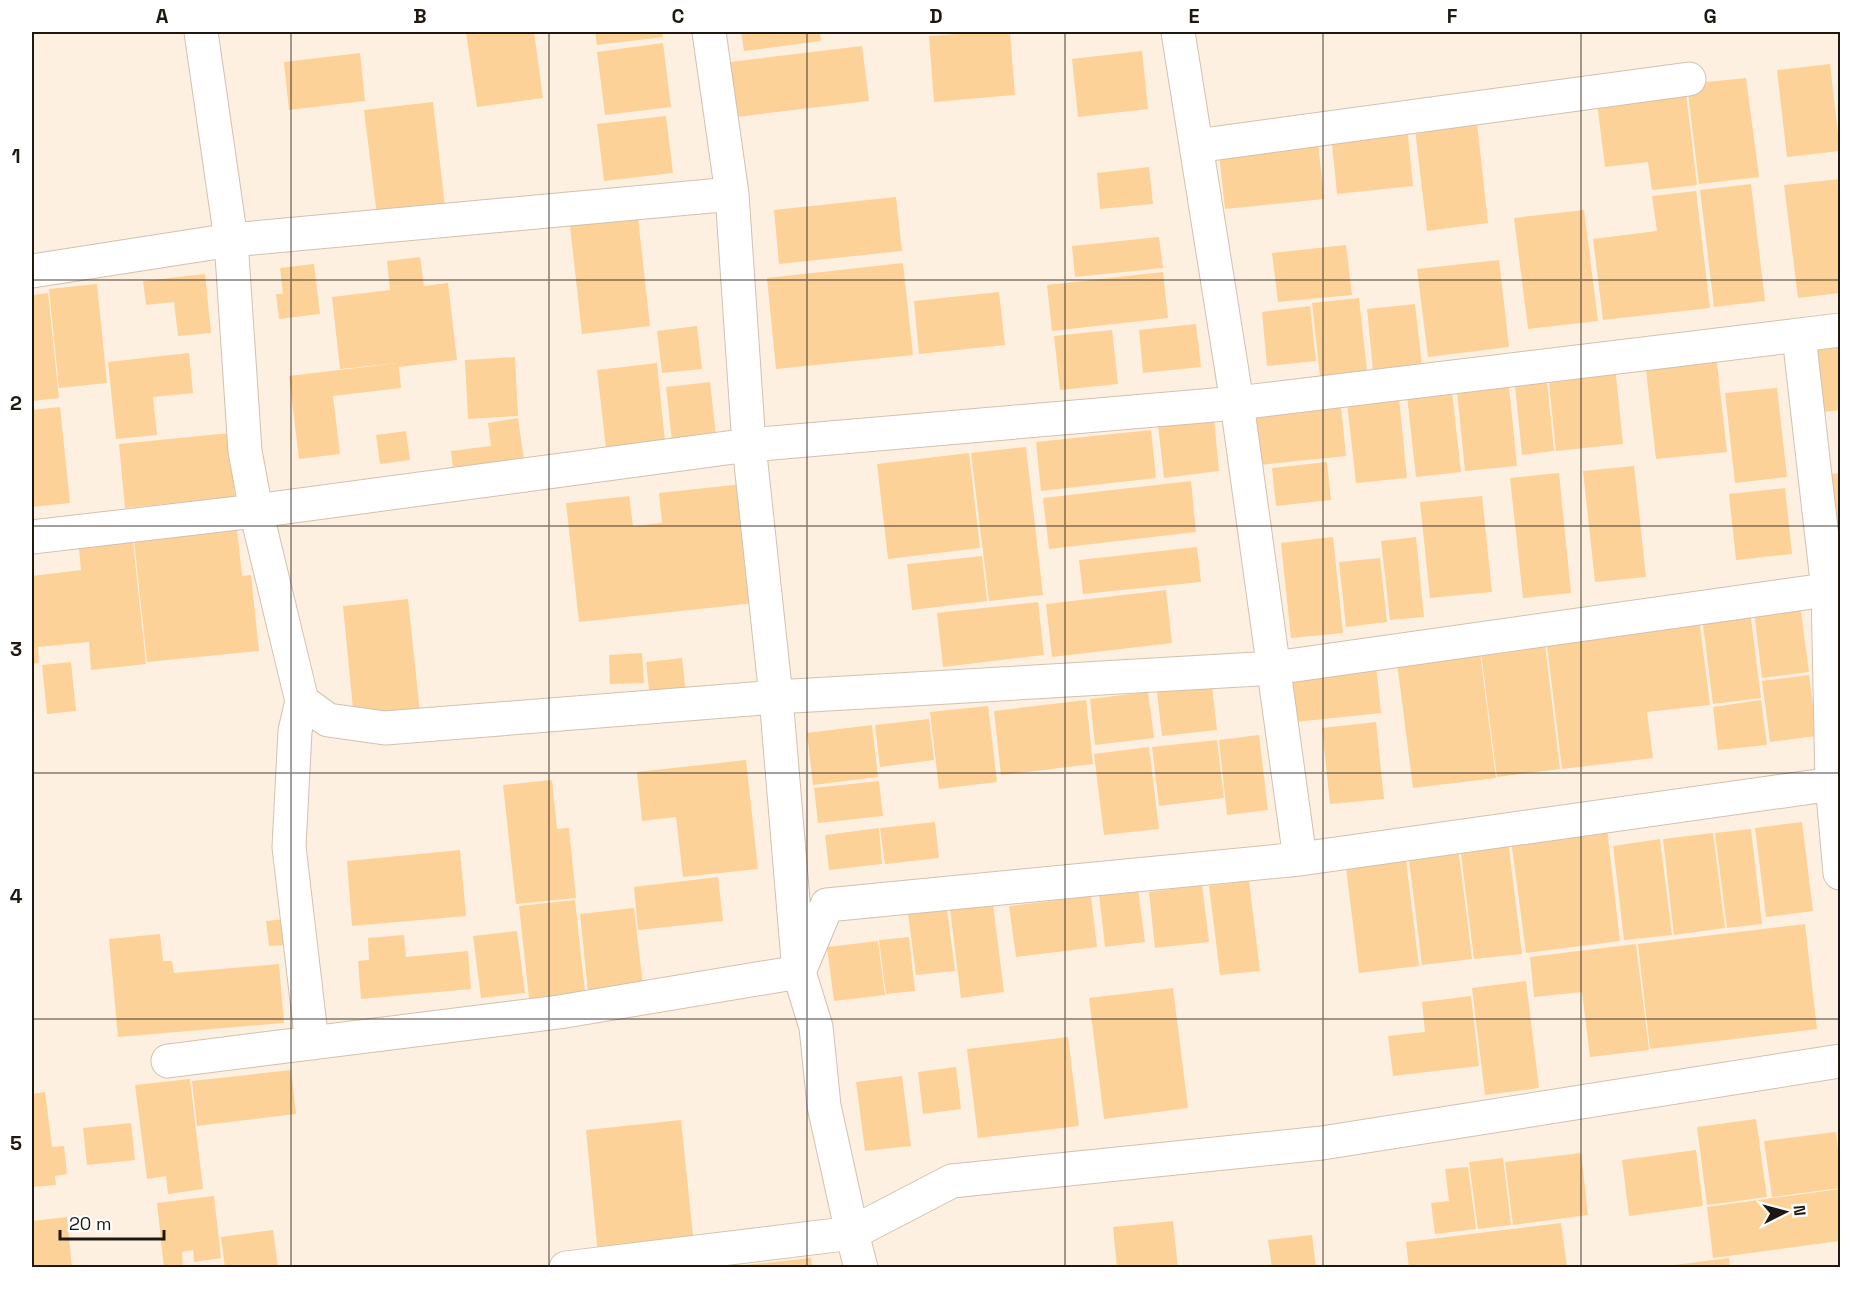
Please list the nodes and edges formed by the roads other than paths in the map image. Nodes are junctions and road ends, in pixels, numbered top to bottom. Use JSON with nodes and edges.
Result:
{"nodes":[{"id":1,"x":201,"y":32,"type":"edge"},
{"id":2,"x":709,"y":32,"type":"edge"},
{"id":3,"x":1178,"y":32,"type":"edge"},
{"id":4,"x":1689,"y":79,"type":"dead end"},
{"id":5,"x":1196,"y":146,"type":"junction"},
{"id":6,"x":732,"y":194,"type":"junction"},
{"id":7,"x":231,"y":240,"type":"junction"},
{"id":8,"x":32,"y":271,"type":"edge"},
{"id":9,"x":1840,"y":330,"type":"edge"},
{"id":10,"x":1798,"y":336,"type":"junction"},
{"id":11,"x":1237,"y":403,"type":"junction"},
{"id":12,"x":749,"y":445,"type":"junction"},
{"id":13,"x":256,"y":511,"type":"junction"},
{"id":14,"x":32,"y":537,"type":"edge"},
{"id":15,"x":1834,"y":589,"type":"edge"},
{"id":16,"x":1274,"y":668,"type":"junction"},
{"id":17,"x":776,"y":697,"type":"junction"},
{"id":18,"x":302,"y":701,"type":"junction"},
{"id":19,"x":1836,"y":783,"type":"edge"},
{"id":20,"x":1300,"y":860,"type":"junction"},
{"id":21,"x":1840,"y":873,"type":"edge"},
{"id":22,"x":799,"y":972,"type":"junction"},
{"id":23,"x":312,"y":1043,"type":"junction"},
{"id":24,"x":168,"y":1061,"type":"dead end"},
{"id":25,"x":1840,"y":1061,"type":"edge"},
{"id":26,"x":852,"y":1233,"type":"junction"},
{"id":27,"x":566,"y":1268,"type":"edge"},
{"id":28,"x":861,"y":1268,"type":"edge"}],
"edges":[{"from":1,"to":7,"type":"street"},
{"from":2,"to":6,"type":"street"},
{"from":3,"to":5,"type":"street"},
{"from":4,"to":5,"type":"street"},
{"from":5,"to":11,"type":"street"},
{"from":6,"to":7,"type":"street"},
{"from":6,"to":12,"type":"street"},
{"from":7,"to":8,"type":"street"},
{"from":7,"to":13,"type":"street"},
{"from":9,"to":10,"type":"street"},
{"from":10,"to":11,"type":"street"},
{"from":10,"to":15,"type":"street"},
{"from":11,"to":12,"type":"street"},
{"from":11,"to":16,"type":"street"},
{"from":12,"to":13,"type":"street"},
{"from":12,"to":17,"type":"street"},
{"from":13,"to":14,"type":"street"},
{"from":13,"to":18,"type":"street"},
{"from":15,"to":16,"type":"street"},
{"from":15,"to":19,"type":"street"},
{"from":16,"to":17,"type":"street"},
{"from":16,"to":20,"type":"street"},
{"from":17,"to":18,"type":"street"},
{"from":17,"to":22,"type":"street"},
{"from":18,"to":23,"type":"street"},
{"from":19,"to":20,"type":"street"},
{"from":19,"to":21,"type":"street"},
{"from":20,"to":22,"type":"street"},
{"from":22,"to":23,"type":"street"},
{"from":22,"to":26,"type":"street"},
{"from":23,"to":24,"type":"street"},
{"from":25,"to":26,"type":"street"},
{"from":26,"to":27,"type":"street"},
{"from":26,"to":28,"type":"street"}]}
